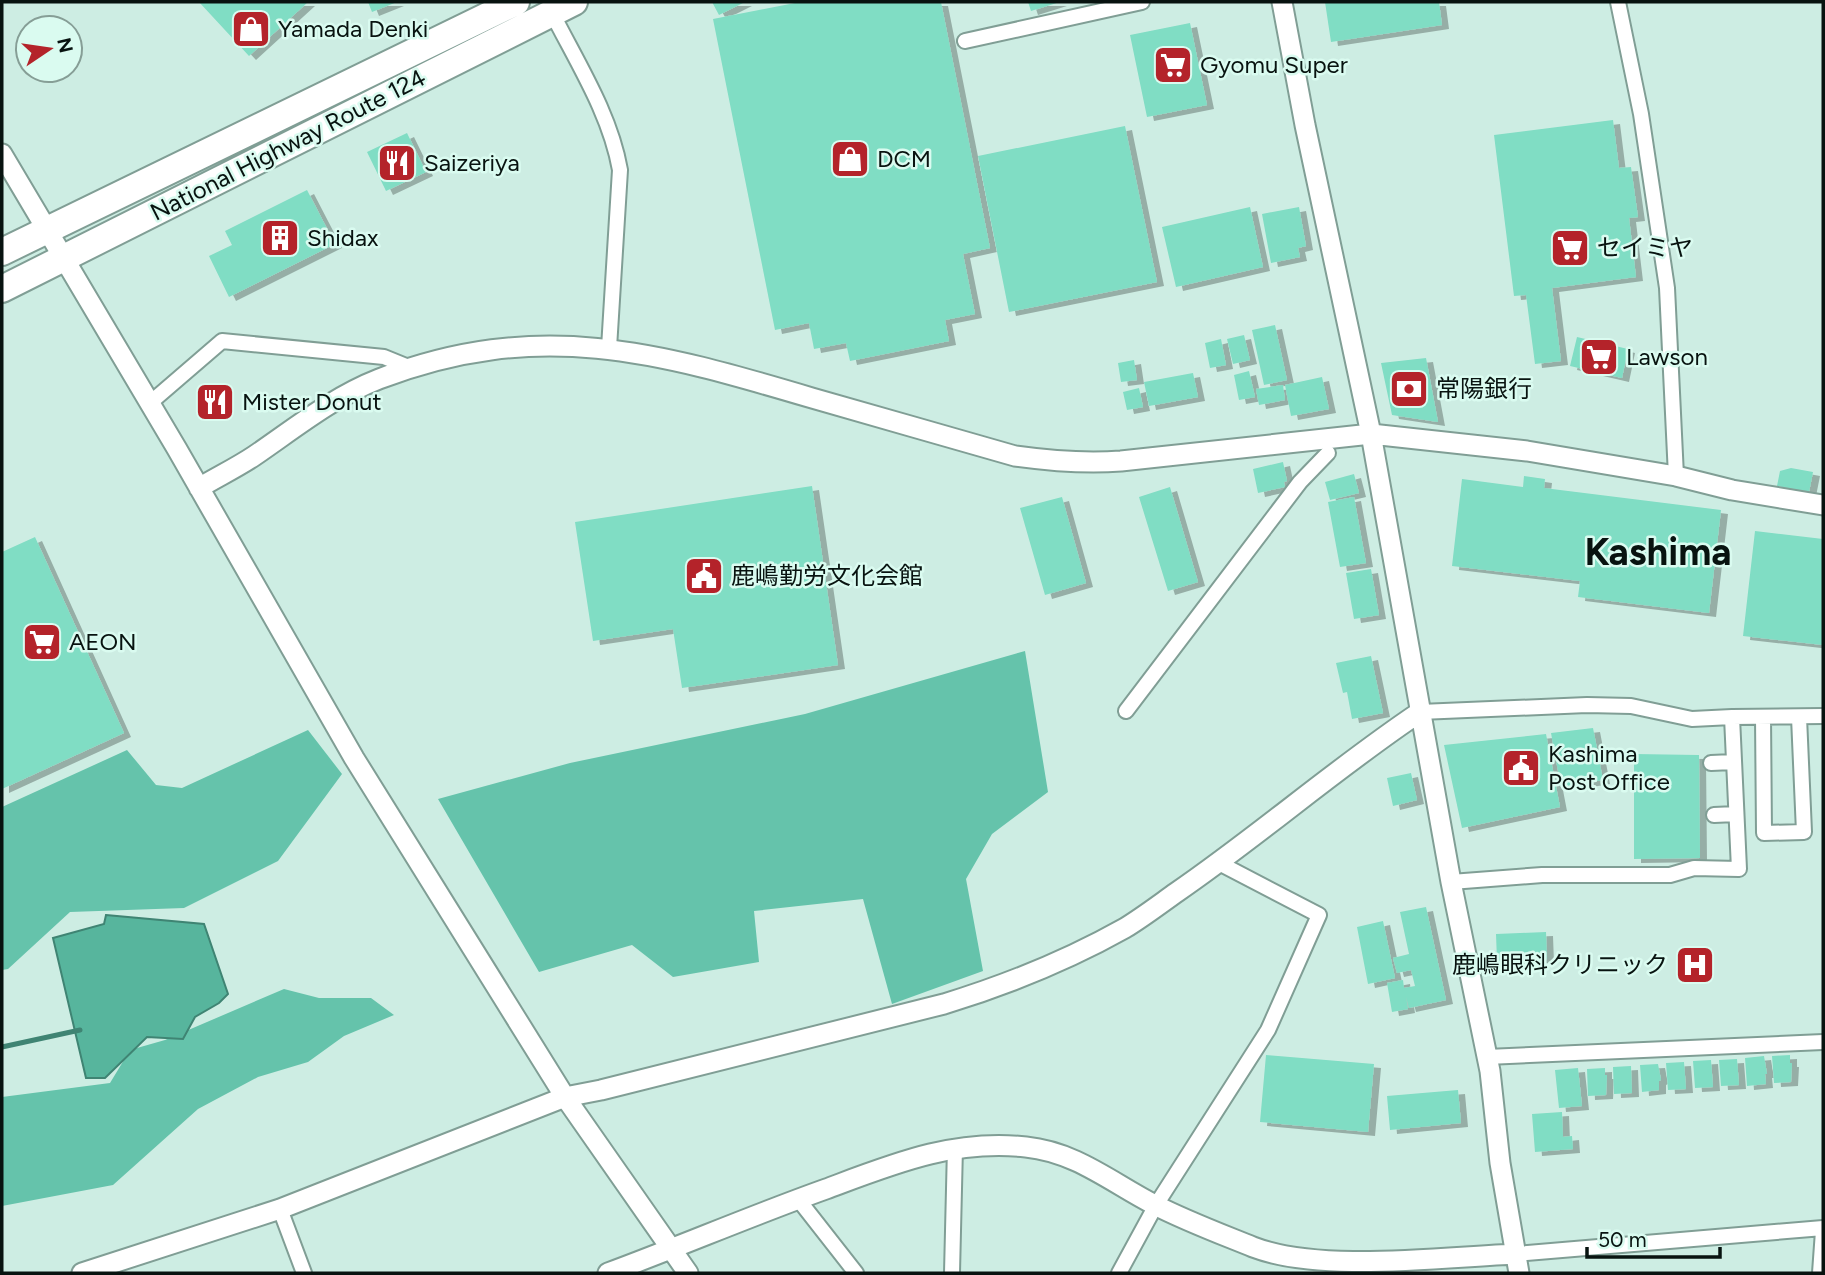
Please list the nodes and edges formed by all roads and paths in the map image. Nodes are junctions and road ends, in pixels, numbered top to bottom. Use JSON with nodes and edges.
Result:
{"nodes":[{"id":1,"x":516,"y":2,"type":"edge"},
{"id":2,"x":1142,"y":2,"type":"edge"},
{"id":3,"x":1282,"y":2,"type":"edge"},
{"id":4,"x":1618,"y":2,"type":"edge"},
{"id":5,"x":558,"y":5,"type":"edge"},
{"id":6,"x":965,"y":41,"type":"dead end"},
{"id":7,"x":2,"y":154,"type":"edge"},
{"id":8,"x":47,"y":230,"type":"junction"},
{"id":9,"x":2,"y":252,"type":"edge"},
{"id":10,"x":64,"y":259,"type":"junction"},
{"id":11,"x":2,"y":289,"type":"edge"},
{"id":12,"x":608,"y":348,"type":"junction"},
{"id":13,"x":411,"y":368,"type":"junction"},
{"id":14,"x":150,"y":403,"type":"junction"},
{"id":15,"x":1371,"y":434,"type":"junction"},
{"id":16,"x":1328,"y":453,"type":"dead end"},
{"id":17,"x":1676,"y":476,"type":"junction"},
{"id":18,"x":199,"y":488,"type":"junction"},
{"id":19,"x":1823,"y":505,"type":"edge"},
{"id":20,"x":1126,"y":711,"type":"dead end"},
{"id":21,"x":1420,"y":712,"type":"junction"},
{"id":22,"x":1823,"y":716,"type":"edge"},
{"id":23,"x":1732,"y":717,"type":"junction"},
{"id":24,"x":1763,"y":717,"type":"junction"},
{"id":25,"x":1799,"y":717,"type":"junction"},
{"id":26,"x":1733,"y":762,"type":"junction"},
{"id":27,"x":1711,"y":763,"type":"dead end"},
{"id":28,"x":1736,"y":814,"type":"junction"},
{"id":29,"x":1714,"y":815,"type":"dead end"},
{"id":30,"x":1219,"y":863,"type":"junction"},
{"id":31,"x":1451,"y":882,"type":"junction"},
{"id":32,"x":1823,"y":1042,"type":"edge"},
{"id":33,"x":1487,"y":1057,"type":"junction"},
{"id":34,"x":565,"y":1097,"type":"junction"},
{"id":35,"x":955,"y":1147,"type":"junction"},
{"id":36,"x":798,"y":1199,"type":"junction"},
{"id":37,"x":1156,"y":1205,"type":"junction"},
{"id":38,"x":280,"y":1209,"type":"junction"},
{"id":39,"x":1823,"y":1230,"type":"edge"},
{"id":40,"x":671,"y":1250,"type":"junction"},
{"id":41,"x":1518,"y":1264,"type":"edge"},
{"id":42,"x":1365,"y":1267,"type":"edge"},
{"id":43,"x":82,"y":1273,"type":"edge"},
{"id":44,"x":304,"y":1273,"type":"edge"},
{"id":45,"x":608,"y":1273,"type":"edge"},
{"id":46,"x":688,"y":1273,"type":"edge"},
{"id":47,"x":856,"y":1273,"type":"edge"},
{"id":48,"x":952,"y":1273,"type":"edge"},
{"id":49,"x":1119,"y":1273,"type":"edge"},
{"id":50,"x":1820,"y":1273,"type":"edge"}],
"edges":[{"from":1,"to":8,"type":"highway","name":"National Highway Route 124"},
{"from":2,"to":6,"type":"street"},
{"from":3,"to":15,"type":"street"},
{"from":4,"to":17,"type":"street"},
{"from":5,"to":10,"type":"highway","name":"National Highway Route 124"},
{"from":5,"to":12,"type":"street"},
{"from":7,"to":8,"type":"street"},
{"from":8,"to":9,"type":"highway","name":"National Highway Route 124"},
{"from":8,"to":10,"type":"street"},
{"from":10,"to":11,"type":"highway","name":"National Highway Route 124"},
{"from":10,"to":14,"type":"street"},
{"from":12,"to":13,"type":"street"},
{"from":12,"to":15,"type":"street"},
{"from":13,"to":14,"type":"street"},
{"from":13,"to":18,"type":"street"},
{"from":14,"to":18,"type":"street"},
{"from":15,"to":17,"type":"street"},
{"from":15,"to":21,"type":"street"},
{"from":16,"to":20,"type":"street"},
{"from":17,"to":19,"type":"street"},
{"from":18,"to":34,"type":"street"},
{"from":21,"to":23,"type":"street"},
{"from":21,"to":30,"type":"street"},
{"from":21,"to":31,"type":"street"},
{"from":22,"to":25,"type":"street"},
{"from":23,"to":24,"type":"street"},
{"from":23,"to":26,"type":"street"},
{"from":24,"to":25,"type":"street"},
{"from":24,"to":25,"type":"street"},
{"from":26,"to":27,"type":"street"},
{"from":26,"to":28,"type":"street"},
{"from":28,"to":29,"type":"street"},
{"from":28,"to":31,"type":"street"},
{"from":30,"to":34,"type":"street"},
{"from":30,"to":37,"type":"street"},
{"from":31,"to":33,"type":"street"},
{"from":32,"to":33,"type":"street"},
{"from":33,"to":41,"type":"street"},
{"from":34,"to":38,"type":"street"},
{"from":34,"to":40,"type":"street"},
{"from":35,"to":36,"type":"street"},
{"from":35,"to":37,"type":"street"},
{"from":35,"to":48,"type":"street"},
{"from":36,"to":40,"type":"street"},
{"from":36,"to":47,"type":"street"},
{"from":37,"to":42,"type":"street"},
{"from":37,"to":49,"type":"street"},
{"from":38,"to":43,"type":"street"},
{"from":38,"to":44,"type":"street"},
{"from":39,"to":41,"type":"street"},
{"from":39,"to":50,"type":"street"},
{"from":40,"to":45,"type":"street"},
{"from":40,"to":46,"type":"street"},
{"from":41,"to":42,"type":"street"}]}
